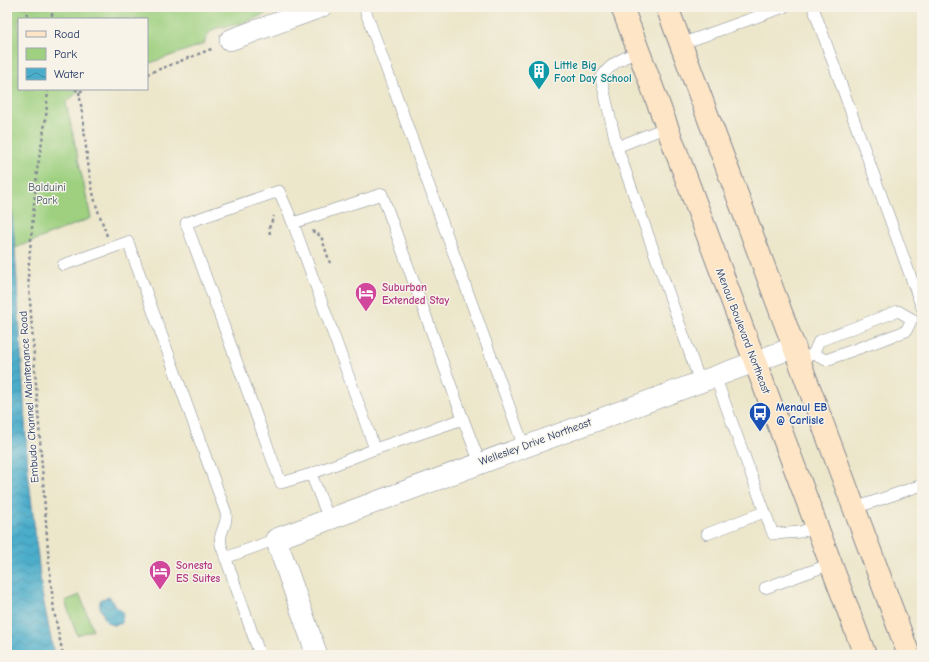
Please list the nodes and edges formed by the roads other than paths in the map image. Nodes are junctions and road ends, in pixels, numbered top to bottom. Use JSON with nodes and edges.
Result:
{"nodes":[{"id":1,"x":321,"y":7,"type":"edge"},
{"id":2,"x":364,"y":7,"type":"edge"},
{"id":3,"x":622,"y":7,"type":"edge"},
{"id":4,"x":667,"y":7,"type":"edge"},
{"id":5,"x":784,"y":7,"type":"edge"},
{"id":6,"x":813,"y":7,"type":"edge"},
{"id":7,"x":230,"y":40,"type":"road end"},
{"id":8,"x":681,"y":44,"type":"junction"},
{"id":9,"x":638,"y":51,"type":"junction"},
{"id":10,"x":667,"y":127,"type":"junction"},
{"id":11,"x":617,"y":147,"type":"junction"},
{"id":12,"x":293,"y":223,"type":"junction"},
{"id":13,"x":63,"y":265,"type":"dead end"},
{"id":14,"x":922,"y":308,"type":"edge"},
{"id":15,"x":917,"y":316,"type":"edge"},
{"id":16,"x":802,"y":354,"type":"junction"},
{"id":17,"x":754,"y":362,"type":"junction"},
{"id":18,"x":707,"y":379,"type":"junction"},
{"id":19,"x":463,"y":419,"type":"junction"},
{"id":20,"x":524,"y":447,"type":"junction"},
{"id":21,"x":375,"y":449,"type":"junction"},
{"id":22,"x":480,"y":463,"type":"junction"},
{"id":23,"x":311,"y":474,"type":"junction"},
{"id":24,"x":922,"y":485,"type":"edge"},
{"id":25,"x":855,"y":508,"type":"junction"},
{"id":26,"x":764,"y":512,"type":"junction"},
{"id":27,"x":329,"y":519,"type":"junction"},
{"id":28,"x":816,"y":525,"type":"junction"},
{"id":29,"x":707,"y":534,"type":"dead end"},
{"id":30,"x":276,"y":539,"type":"junction"},
{"id":31,"x":225,"y":558,"type":"junction"},
{"id":32,"x":831,"y":564,"type":"junction"},
{"id":33,"x":764,"y":588,"type":"dead end"},
{"id":34,"x":260,"y":655,"type":"edge"},
{"id":35,"x":317,"y":655,"type":"edge"},
{"id":36,"x":865,"y":655,"type":"edge"},
{"id":37,"x":909,"y":655,"type":"edge"}],
"edges":[{"from":1,"to":7,"type":"street"},
{"from":2,"to":20,"type":"lane"},
{"from":3,"to":9,"type":"main road","name":"Menaul Boulevard Northeast"},
{"from":4,"to":8,"type":"main road"},
{"from":5,"to":8,"type":"lane"},
{"from":6,"to":14,"type":"lane"},
{"from":8,"to":16,"type":"main road"},
{"from":9,"to":10,"type":"main road","name":"Menaul Boulevard Northeast"},
{"from":9,"to":11,"type":"lane"},
{"from":10,"to":11,"type":"lane"},
{"from":10,"to":17,"type":"main road","name":"Menaul Boulevard Northeast"},
{"from":11,"to":18,"type":"lane"},
{"from":12,"to":19,"type":"lane"},
{"from":12,"to":21,"type":"lane"},
{"from":12,"to":23,"type":"lane"},
{"from":13,"to":31,"type":"lane"},
{"from":15,"to":16,"type":"lane"},
{"from":15,"to":16,"type":"lane"},
{"from":16,"to":17,"type":"street","name":"Wellesley Drive Northeast"},
{"from":16,"to":25,"type":"main road"},
{"from":17,"to":18,"type":"street","name":"Wellesley Drive Northeast"},
{"from":17,"to":28,"type":"main road","name":"Menaul Boulevard Northeast"},
{"from":18,"to":20,"type":"street","name":"Wellesley Drive Northeast"},
{"from":18,"to":26,"type":"lane"},
{"from":19,"to":21,"type":"lane"},
{"from":19,"to":22,"type":"lane"},
{"from":20,"to":22,"type":"street","name":"Wellesley Drive Northeast"},
{"from":21,"to":23,"type":"lane"},
{"from":22,"to":27,"type":"street","name":"Wellesley Drive Northeast"},
{"from":23,"to":27,"type":"lane"},
{"from":24,"to":25,"type":"lane"},
{"from":25,"to":37,"type":"main road"},
{"from":26,"to":28,"type":"lane"},
{"from":26,"to":29,"type":"lane"},
{"from":27,"to":30,"type":"street","name":"Wellesley Drive Northeast"},
{"from":28,"to":32,"type":"main road","name":"Menaul Boulevard Northeast"},
{"from":30,"to":31,"type":"lane"},
{"from":30,"to":35,"type":"street"},
{"from":31,"to":34,"type":"lane"},
{"from":32,"to":33,"type":"lane"},
{"from":32,"to":36,"type":"main road","name":"Menaul Boulevard Northeast"}]}
